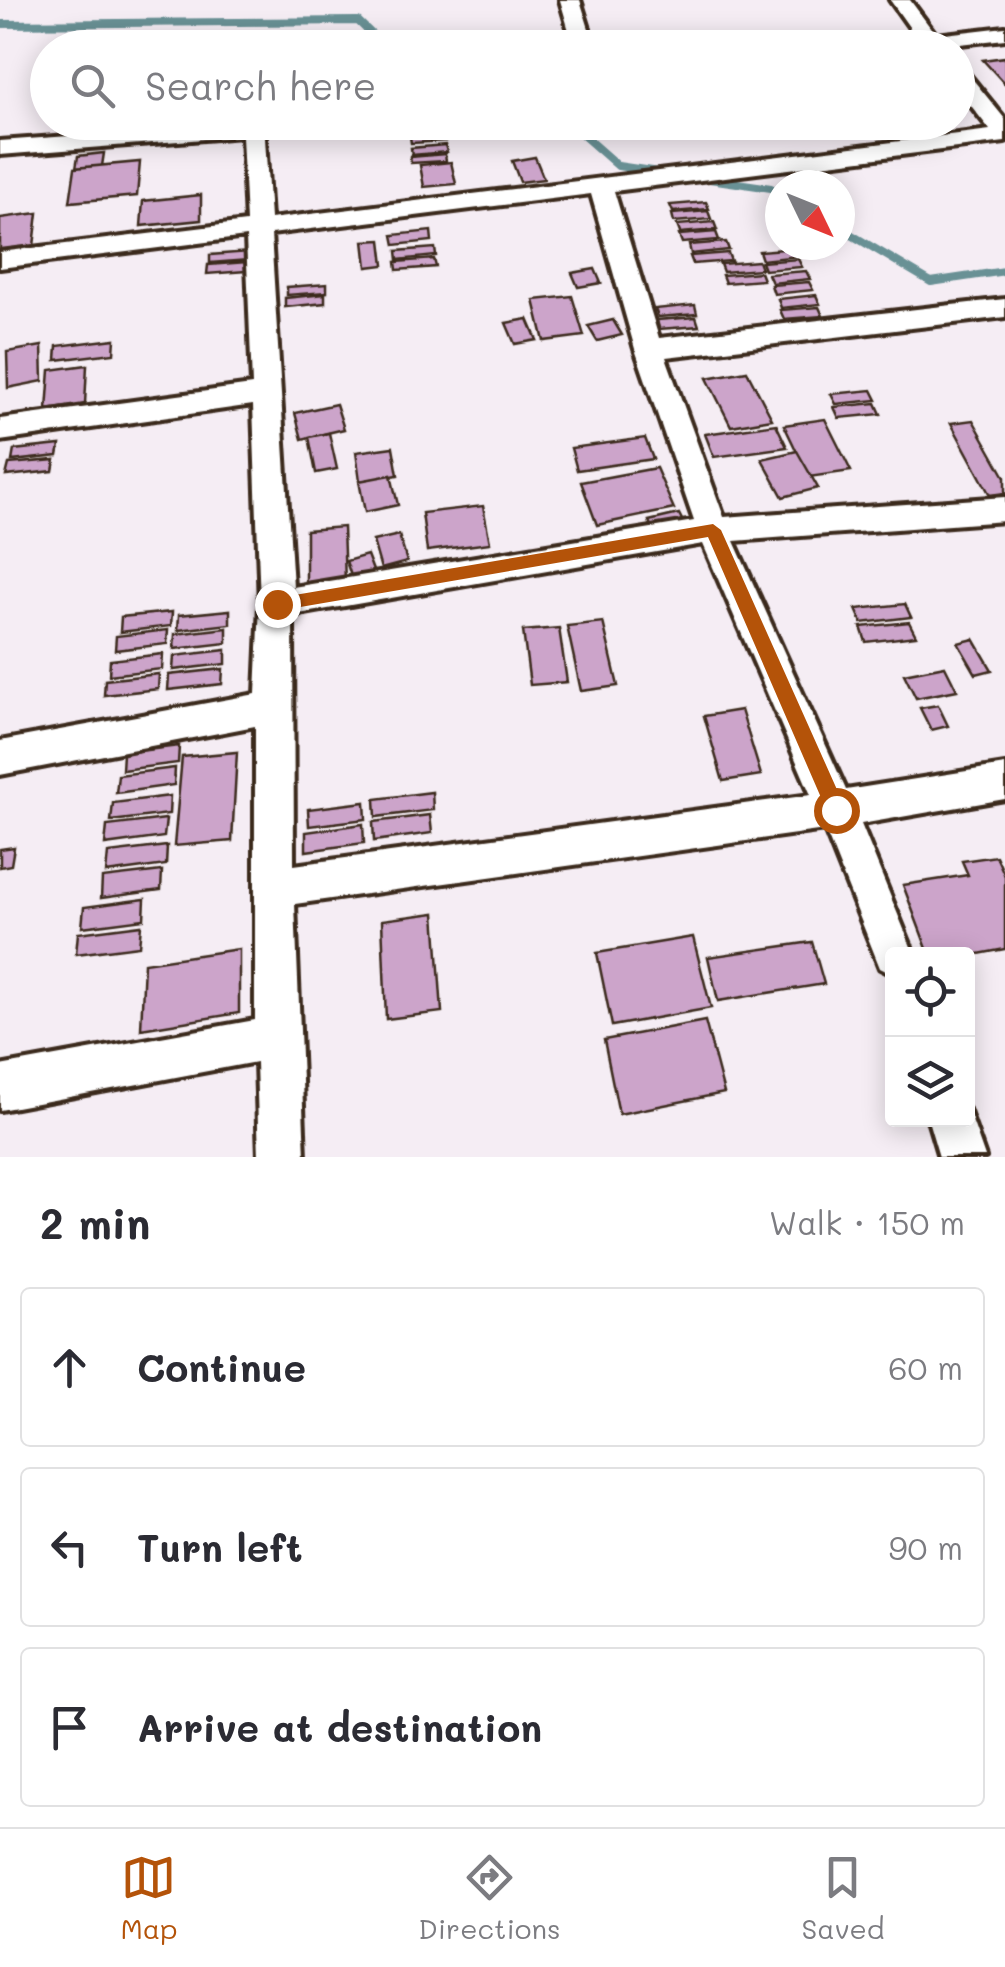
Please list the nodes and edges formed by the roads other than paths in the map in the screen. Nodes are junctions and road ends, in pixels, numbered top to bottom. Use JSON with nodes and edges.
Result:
{"nodes":[{"id":1,"x":570,"y":0,"type":"edge"},
{"id":2,"x":900,"y":0,"type":"edge"},
{"id":3,"x":579,"y":30,"type":"edge"},
{"id":4,"x":922,"y":30,"type":"edge"},
{"id":5,"x":1005,"y":33,"type":"edge"},
{"id":6,"x":975,"y":38,"type":"edge"},
{"id":7,"x":975,"y":97,"type":"edge"},
{"id":8,"x":1005,"y":134,"type":"edge"},
{"id":9,"x":975,"y":138,"type":"edge"},
{"id":10,"x":88,"y":140,"type":"edge"},
{"id":11,"x":253,"y":140,"type":"edge"},
{"id":12,"x":956,"y":140,"type":"edge"},
{"id":13,"x":0,"y":148,"type":"edge"},
{"id":14,"x":600,"y":184,"type":"junction"},
{"id":15,"x":256,"y":228,"type":"junction"},
{"id":16,"x":0,"y":260,"type":"edge"},
{"id":17,"x":1005,"y":308,"type":"edge"},
{"id":18,"x":649,"y":349,"type":"junction"},
{"id":19,"x":266,"y":393,"type":"junction"},
{"id":20,"x":0,"y":430,"type":"edge"},
{"id":21,"x":1005,"y":509,"type":"edge"},
{"id":22,"x":713,"y":530,"type":"junction"},
{"id":23,"x":277,"y":604,"type":"junction"},
{"id":24,"x":272,"y":707,"type":"junction"},
{"id":25,"x":0,"y":758,"type":"edge"},
{"id":26,"x":1005,"y":782,"type":"edge"},
{"id":27,"x":836,"y":810,"type":"junction"},
{"id":28,"x":277,"y":887,"type":"junction"},
{"id":29,"x":891,"y":947,"type":"edge"},
{"id":30,"x":276,"y":1037,"type":"junction"},
{"id":31,"x":0,"y":1088,"type":"edge"},
{"id":32,"x":952,"y":1127,"type":"edge"},
{"id":33,"x":282,"y":1157,"type":"edge"},
{"id":34,"x":962,"y":1157,"type":"edge"}],
"edges":[{"from":1,"to":3,"type":"street"},
{"from":2,"to":4,"type":"street"},
{"from":5,"to":6,"type":"street"},
{"from":7,"to":8,"type":"street"},
{"from":8,"to":9,"type":"street"},
{"from":10,"to":13,"type":"street"},
{"from":11,"to":15,"type":"street"},
{"from":12,"to":14,"type":"street"},
{"from":14,"to":15,"type":"street"},
{"from":14,"to":18,"type":"street"},
{"from":15,"to":16,"type":"street"},
{"from":15,"to":19,"type":"street"},
{"from":17,"to":18,"type":"street"},
{"from":18,"to":22,"type":"street"},
{"from":19,"to":20,"type":"street"},
{"from":19,"to":23,"type":"street"},
{"from":21,"to":22,"type":"street"},
{"from":22,"to":23,"type":"street"},
{"from":22,"to":27,"type":"street"},
{"from":23,"to":24,"type":"street"},
{"from":24,"to":25,"type":"street"},
{"from":24,"to":28,"type":"street"},
{"from":26,"to":27,"type":"street"},
{"from":27,"to":28,"type":"street"},
{"from":27,"to":29,"type":"street"},
{"from":28,"to":30,"type":"street"},
{"from":30,"to":31,"type":"street"},
{"from":30,"to":33,"type":"street"},
{"from":32,"to":34,"type":"street"}]}
